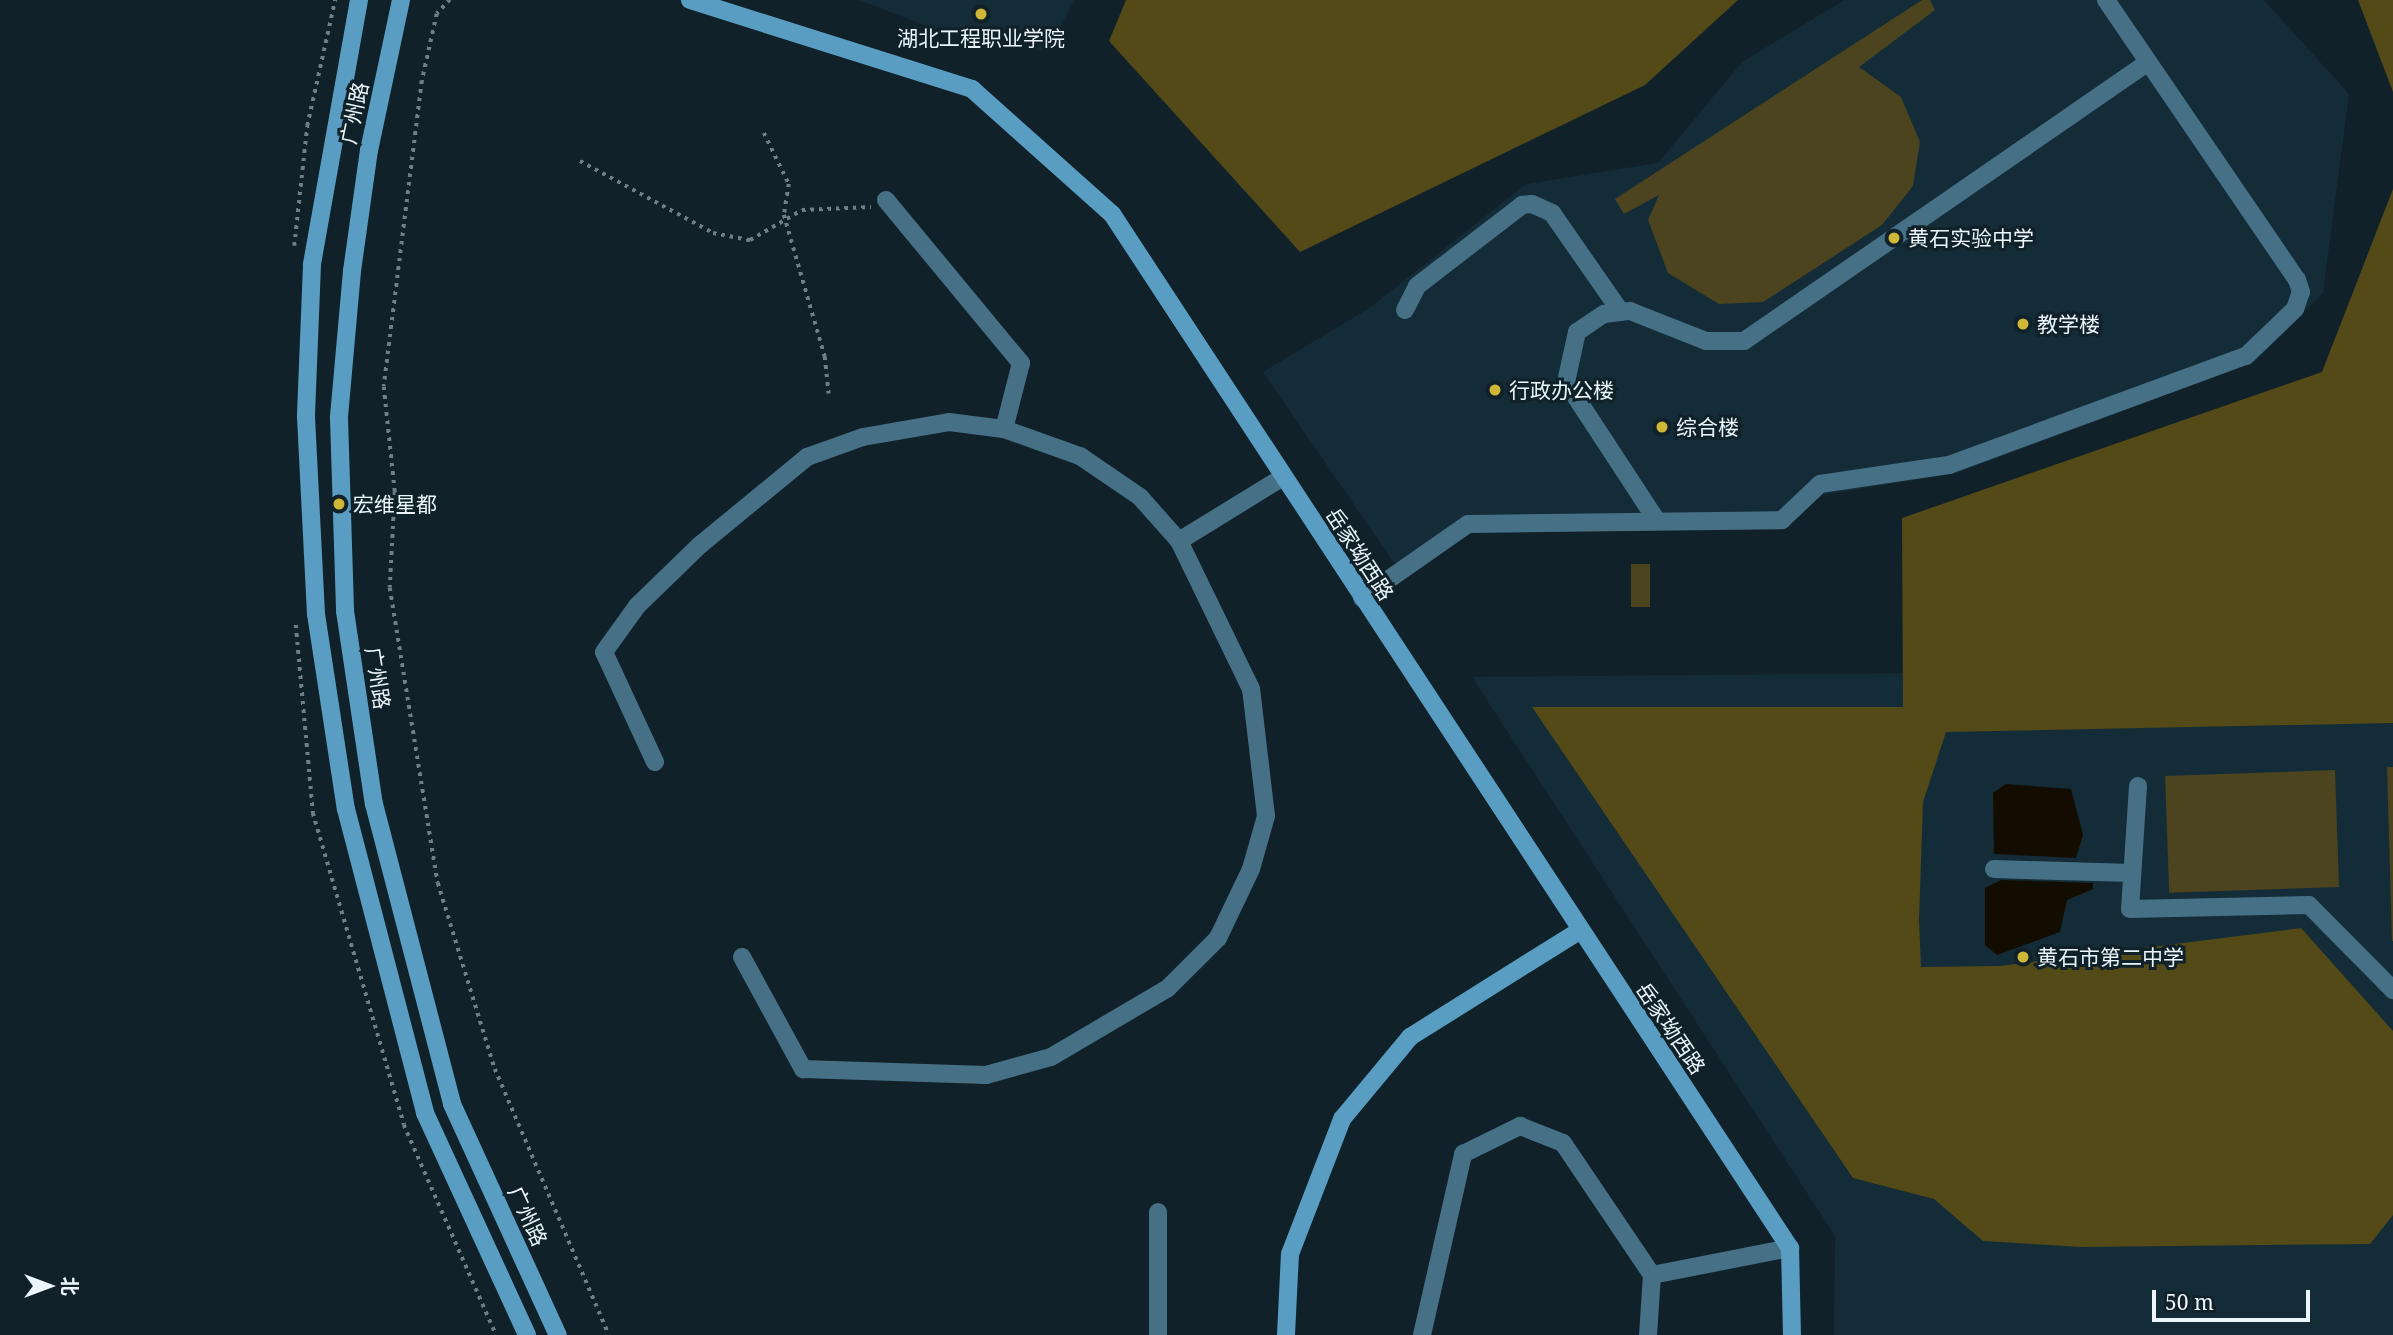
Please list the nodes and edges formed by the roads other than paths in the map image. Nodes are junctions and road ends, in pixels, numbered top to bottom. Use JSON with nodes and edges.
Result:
{"nodes":[{"id":1,"x":359,"y":0,"type":"edge"},
{"id":2,"x":401,"y":0,"type":"edge"},
{"id":3,"x":690,"y":0,"type":"edge"},
{"id":4,"x":2106,"y":0,"type":"edge"},
{"id":5,"x":2148,"y":62,"type":"junction"},
{"id":6,"x":886,"y":200,"type":"road end"},
{"id":7,"x":1405,"y":310,"type":"dead end"},
{"id":8,"x":1620,"y":311,"type":"junction"},
{"id":9,"x":1004,"y":429,"type":"junction"},
{"id":10,"x":1283,"y":477,"type":"junction"},
{"id":11,"x":1657,"y":522,"type":"junction"},
{"id":12,"x":1179,"y":541,"type":"junction"},
{"id":13,"x":1362,"y":598,"type":"junction"},
{"id":14,"x":655,"y":762,"type":"dead end"},
{"id":15,"x":2138,"y":786,"type":"dead end"},
{"id":16,"x":1994,"y":869,"type":"dead end"},
{"id":17,"x":2132,"y":873,"type":"junction"},
{"id":18,"x":1579,"y":931,"type":"junction"},
{"id":19,"x":742,"y":957,"type":"dead end"},
{"id":20,"x":2393,"y":990,"type":"edge"},
{"id":21,"x":1158,"y":1212,"type":"dead end"},
{"id":22,"x":1790,"y":1248,"type":"junction"},
{"id":23,"x":1652,"y":1275,"type":"junction"},
{"id":24,"x":527,"y":1335,"type":"edge"},
{"id":25,"x":558,"y":1335,"type":"edge"},
{"id":26,"x":1158,"y":1335,"type":"edge"},
{"id":27,"x":1286,"y":1335,"type":"edge"},
{"id":28,"x":1422,"y":1335,"type":"edge"},
{"id":29,"x":1648,"y":1335,"type":"edge"},
{"id":30,"x":1792,"y":1335,"type":"edge"}],
"edges":[{"from":1,"to":24,"type":"main road","name":"广州路"},
{"from":2,"to":25,"type":"main road","name":"广州路"},
{"from":3,"to":10,"type":"main road","name":"岳家坳西路"},
{"from":4,"to":5,"type":"street"},
{"from":5,"to":8,"type":"street"},
{"from":5,"to":11,"type":"street"},
{"from":6,"to":9,"type":"street"},
{"from":7,"to":8,"type":"street"},
{"from":8,"to":11,"type":"street"},
{"from":9,"to":12,"type":"street"},
{"from":9,"to":14,"type":"street"},
{"from":10,"to":12,"type":"street"},
{"from":10,"to":13,"type":"main road","name":"岳家坳西路"},
{"from":11,"to":13,"type":"street"},
{"from":12,"to":19,"type":"street"},
{"from":13,"to":18,"type":"main road","name":"岳家坳西路"},
{"from":15,"to":17,"type":"street"},
{"from":16,"to":17,"type":"street"},
{"from":17,"to":20,"type":"street"},
{"from":18,"to":22,"type":"main road","name":"岳家坳西路"},
{"from":18,"to":27,"type":"main road"},
{"from":21,"to":26,"type":"street"},
{"from":22,"to":23,"type":"street"},
{"from":22,"to":30,"type":"main road"},
{"from":23,"to":28,"type":"street"},
{"from":23,"to":29,"type":"street"}]}
